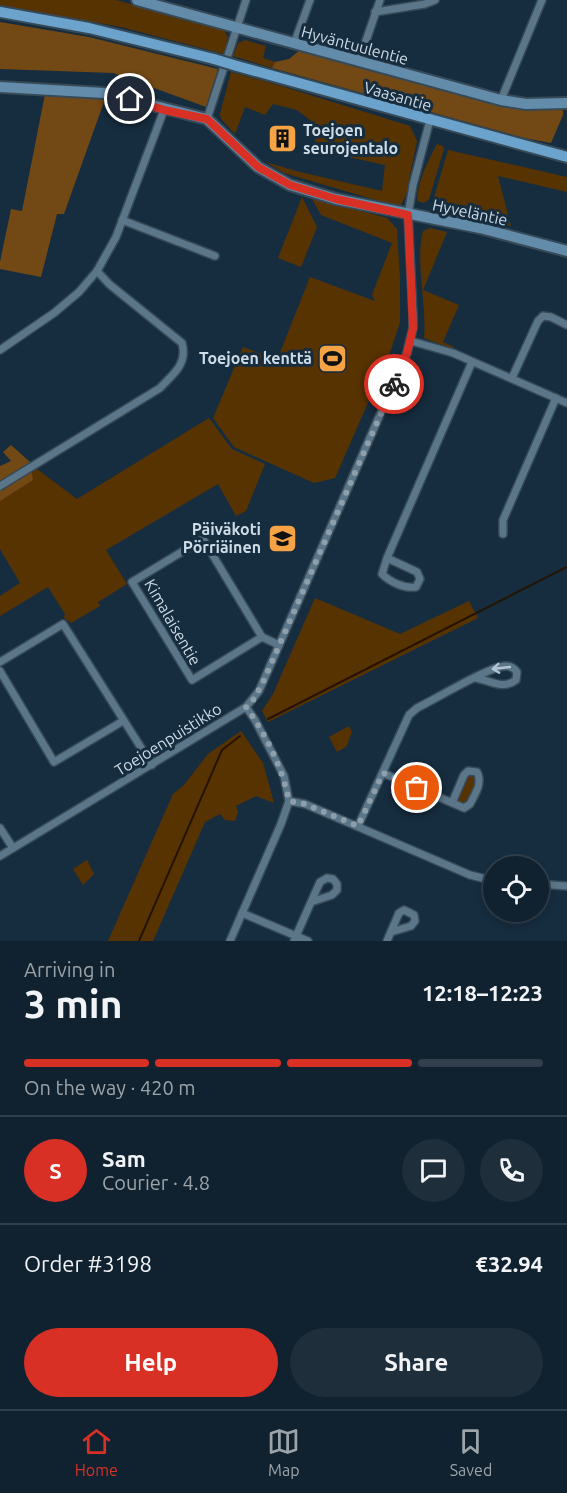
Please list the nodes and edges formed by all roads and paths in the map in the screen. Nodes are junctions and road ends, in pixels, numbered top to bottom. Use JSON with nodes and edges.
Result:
{"nodes":[{"id":1,"x":137,"y":0,"type":"edge"},
{"id":2,"x":246,"y":0,"type":"edge"},
{"id":3,"x":310,"y":0,"type":"edge"},
{"id":4,"x":380,"y":0,"type":"edge"},
{"id":5,"x":435,"y":0,"type":"edge"},
{"id":6,"x":542,"y":0,"type":"edge"},
{"id":7,"x":0,"y":12,"type":"edge"},
{"id":8,"x":375,"y":12,"type":"junction"},
{"id":9,"x":238,"y":28,"type":"junction"},
{"id":10,"x":294,"y":44,"type":"junction"},
{"id":11,"x":359,"y":61,"type":"junction"},
{"id":12,"x":0,"y":87,"type":"edge"},
{"id":13,"x":501,"y":100,"type":"junction"},
{"id":14,"x":567,"y":104,"type":"edge"},
{"id":15,"x":164,"y":110,"type":"junction"},
{"id":16,"x":207,"y":119,"type":"junction"},
{"id":17,"x":430,"y":120,"type":"junction"},
{"id":18,"x":566,"y":157,"type":"edge"},
{"id":19,"x":408,"y":215,"type":"junction"},
{"id":20,"x":122,"y":220,"type":"junction"},
{"id":21,"x":567,"y":251,"type":"edge"},
{"id":22,"x":214,"y":256,"type":"dead end"},
{"id":23,"x":97,"y":271,"type":"junction"},
{"id":24,"x":567,"y":325,"type":"edge"},
{"id":25,"x":411,"y":341,"type":"junction"},
{"id":26,"x":0,"y":350,"type":"edge"},
{"id":27,"x":472,"y":362,"type":"junction"},
{"id":28,"x":512,"y":378,"type":"junction"},
{"id":29,"x":556,"y":398,"type":"junction"},
{"id":30,"x":567,"y":403,"type":"edge"},
{"id":31,"x":0,"y":486,"type":"edge"},
{"id":32,"x":504,"y":534,"type":"dead end"},
{"id":33,"x":387,"y":558,"type":"junction"},
{"id":34,"x":262,"y":637,"type":"junction"},
{"id":35,"x":279,"y":645,"type":"junction"},
{"id":36,"x":0,"y":663,"type":"edge"},
{"id":37,"x":0,"y":671,"type":"edge"},
{"id":38,"x":476,"y":678,"type":"junction"},
{"id":39,"x":246,"y":707,"type":"junction"},
{"id":40,"x":123,"y":721,"type":"junction"},
{"id":41,"x":152,"y":765,"type":"junction"},
{"id":42,"x":383,"y":773,"type":"junction"},
{"id":43,"x":289,"y":801,"type":"junction"},
{"id":44,"x":452,"y":803,"type":"junction"},
{"id":45,"x":358,"y":826,"type":"junction"},
{"id":46,"x":0,"y":828,"type":"edge"},
{"id":47,"x":13,"y":848,"type":"junction"},
{"id":48,"x":0,"y":856,"type":"edge"},
{"id":49,"x":483,"y":878,"type":"edge"},
{"id":50,"x":549,"y":885,"type":"edge"},
{"id":51,"x":567,"y":886,"type":"edge"},
{"id":52,"x":311,"y":902,"type":"dead end"},
{"id":53,"x":242,"y":913,"type":"junction"},
{"id":54,"x":391,"y":932,"type":"dead end"},
{"id":55,"x":295,"y":938,"type":"edge"},
{"id":56,"x":230,"y":941,"type":"edge"},
{"id":57,"x":308,"y":941,"type":"edge"},
{"id":58,"x":387,"y":941,"type":"edge"}],
"edges":[{"from":1,"to":9,"type":"street","name":"Hyväntuulentie"},
{"from":2,"to":9,"type":"street"},
{"from":3,"to":10,"type":"street"},
{"from":4,"to":8,"type":"street"},
{"from":5,"to":8,"type":"street"},
{"from":6,"to":13,"type":"street"},
{"from":7,"to":17,"type":"main road","name":"Vaasantie","bridge":true},
{"from":8,"to":11,"type":"street"},
{"from":9,"to":10,"type":"street","name":"Hyväntuulentie"},
{"from":9,"to":16,"type":"street"},
{"from":10,"to":11,"type":"street","name":"Hyväntuulentie"},
{"from":11,"to":13,"type":"street","name":"Hyväntuulentie"},
{"from":12,"to":15,"type":"street"},
{"from":13,"to":14,"type":"street","name":"Hyväntuulentie"},
{"from":15,"to":16,"type":"street"},
{"from":15,"to":20,"type":"street"},
{"from":16,"to":19,"type":"street","name":"Hyveläntie"},
{"from":17,"to":18,"type":"main road","name":"Vaasantie"},
{"from":17,"to":19,"type":"street","name":"Toejoenpuistikko"},
{"from":19,"to":21,"type":"street","name":"Hyveläntie"},
{"from":19,"to":25,"type":"street","name":"Toejoenpuistikko"},
{"from":20,"to":22,"type":"street"},
{"from":20,"to":23,"type":"street"},
{"from":23,"to":26,"type":"street"},
{"from":23,"to":31,"type":"street"},
{"from":24,"to":28,"type":"street"},
{"from":25,"to":27,"type":"street"},
{"from":25,"to":35,"type":"street","name":"Toejoenpuistikko"},
{"from":27,"to":28,"type":"street"},
{"from":27,"to":33,"type":"street"},
{"from":28,"to":29,"type":"street"},
{"from":29,"to":30,"type":"street"},
{"from":29,"to":32,"type":"street"},
{"from":33,"to":33,"type":"street"},
{"from":34,"to":34,"type":"street","name":"Kimalaisentie"},
{"from":34,"to":35,"type":"street"},
{"from":35,"to":39,"type":"street","name":"Toejoenpuistikko"},
{"from":36,"to":40,"type":"street"},
{"from":37,"to":40,"type":"street"},
{"from":38,"to":38,"type":"street","one_way":true},
{"from":38,"to":42,"type":"street"},
{"from":39,"to":41,"type":"street","name":"Toejoenpuistikko"},
{"from":39,"to":43,"type":"street"},
{"from":40,"to":41,"type":"street"},
{"from":41,"to":47,"type":"street","name":"Toejoenpuistikko"},
{"from":42,"to":44,"type":"street"},
{"from":42,"to":45,"type":"street"},
{"from":43,"to":45,"type":"street"},
{"from":43,"to":53,"type":"street"},
{"from":44,"to":44,"type":"street"},
{"from":45,"to":49,"type":"street"},
{"from":46,"to":47,"type":"street"},
{"from":47,"to":48,"type":"street","name":"Toejoenpuistikko"},
{"from":50,"to":51,"type":"street"},
{"from":52,"to":55,"type":"street"},
{"from":53,"to":55,"type":"street"},
{"from":53,"to":56,"type":"street"},
{"from":54,"to":58,"type":"street"},
{"from":55,"to":57,"type":"street"}]}
